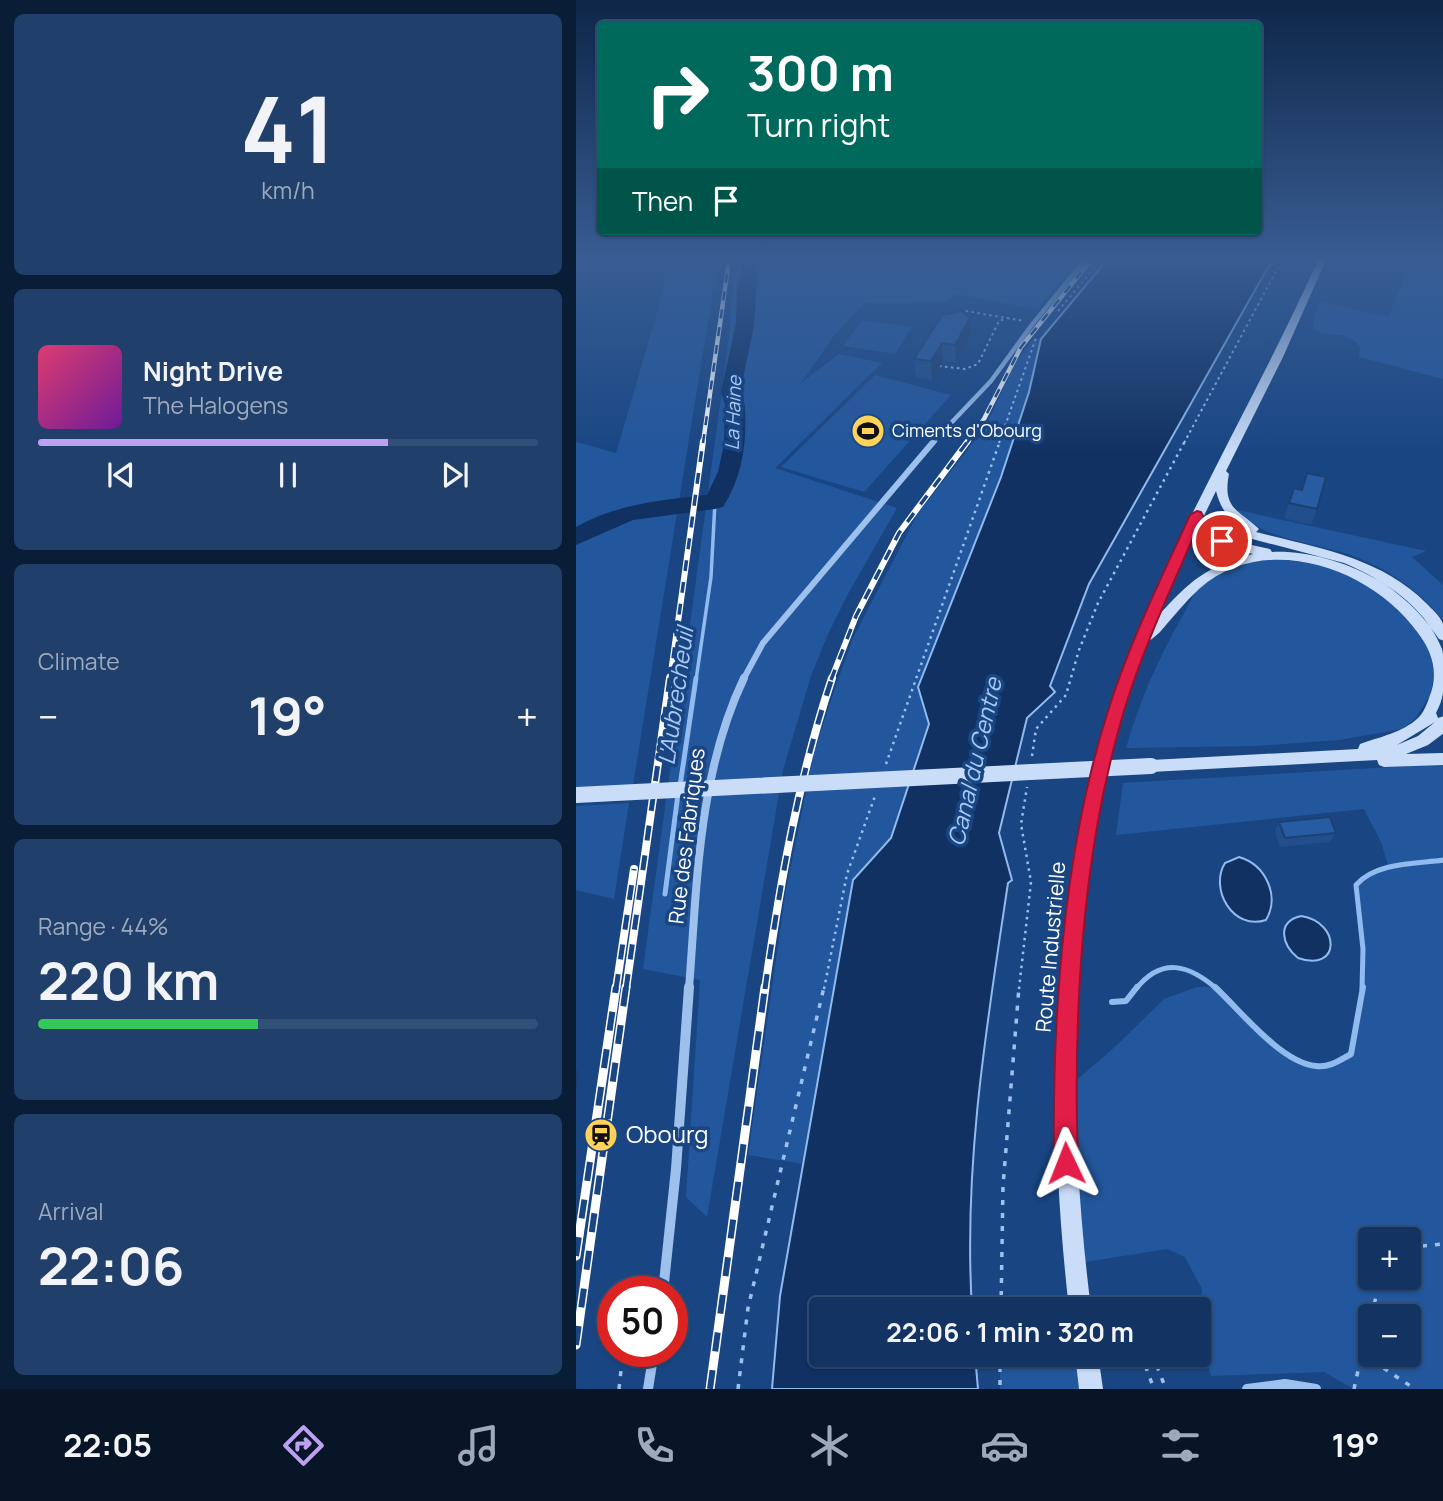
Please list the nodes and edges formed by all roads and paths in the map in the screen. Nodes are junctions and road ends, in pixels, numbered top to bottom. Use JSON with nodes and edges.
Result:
{"nodes":[{"id":1,"x":997,"y":325,"type":"edge"},
{"id":2,"x":1033,"y":325,"type":"edge"},
{"id":3,"x":1291,"y":325,"type":"edge"},
{"id":4,"x":1044,"y":329,"type":"dead end"},
{"id":5,"x":940,"y":366,"type":"edge"},
{"id":6,"x":1225,"y":465,"type":"junction"},
{"id":7,"x":1197,"y":515,"type":"junction"},
{"id":8,"x":1203,"y":528,"type":"junction"},
{"id":9,"x":1184,"y":541,"type":"junction"},
{"id":10,"x":1287,"y":556,"type":"junction"},
{"id":11,"x":1348,"y":560,"type":"junction"},
{"id":12,"x":1428,"y":614,"type":"junction"},
{"id":13,"x":1443,"y":629,"type":"edge"},
{"id":14,"x":1443,"y":636,"type":"edge"},
{"id":15,"x":1138,"y":647,"type":"junction"},
{"id":16,"x":1443,"y":714,"type":"edge"},
{"id":17,"x":1425,"y":719,"type":"junction"},
{"id":18,"x":1443,"y":722,"type":"edge"},
{"id":19,"x":1319,"y":758,"type":"junction"},
{"id":20,"x":1443,"y":759,"type":"edge"},
{"id":21,"x":1275,"y":760,"type":"junction"},
{"id":22,"x":882,"y":775,"type":"dead end"},
{"id":23,"x":878,"y":787,"type":"dead end"},
{"id":24,"x":576,"y":795,"type":"edge"},
{"id":25,"x":1443,"y":1244,"type":"edge"},
{"id":26,"x":1421,"y":1246,"type":"edge"},
{"id":27,"x":664,"y":1276,"type":"edge"},
{"id":28,"x":1078,"y":1297,"type":"edge"},
{"id":29,"x":621,"y":1367,"type":"edge"},
{"id":30,"x":651,"y":1367,"type":"edge"},
{"id":31,"x":1000,"y":1367,"type":"edge"},
{"id":32,"x":1088,"y":1367,"type":"edge"},
{"id":33,"x":1146,"y":1367,"type":"edge"},
{"id":34,"x":1157,"y":1367,"type":"edge"},
{"id":35,"x":1359,"y":1367,"type":"edge"},
{"id":36,"x":1382,"y":1367,"type":"edge"},
{"id":37,"x":619,"y":1389,"type":"edge"},
{"id":38,"x":648,"y":1389,"type":"edge"},
{"id":39,"x":738,"y":1389,"type":"edge"},
{"id":40,"x":1000,"y":1389,"type":"edge"},
{"id":41,"x":1091,"y":1389,"type":"edge"},
{"id":42,"x":1154,"y":1389,"type":"edge"},
{"id":43,"x":1166,"y":1389,"type":"edge"},
{"id":44,"x":1247,"y":1389,"type":"edge"},
{"id":45,"x":1316,"y":1389,"type":"edge"},
{"id":46,"x":1354,"y":1389,"type":"edge"},
{"id":47,"x":1415,"y":1389,"type":"edge"}],
"edges":[{"from":1,"to":5,"type":"path"},
{"from":2,"to":27,"type":"street","name":"Rue des Fabriques"},
{"from":3,"to":6,"type":"main road","name":"Route Industrielle"},
{"from":4,"to":22,"type":"path"},
{"from":6,"to":7,"type":"main road","name":"Route Industrielle"},
{"from":6,"to":11,"type":"main road"},
{"from":7,"to":8,"type":"main road"},
{"from":7,"to":9,"type":"main road","name":"Route Industrielle"},
{"from":8,"to":9,"type":"main road"},
{"from":8,"to":10,"type":"main road"},
{"from":8,"to":11,"type":"main road"},
{"from":9,"to":15,"type":"main road","name":"Route Industrielle"},
{"from":10,"to":15,"type":"main road"},
{"from":10,"to":17,"type":"main road"},
{"from":11,"to":12,"type":"main road"},
{"from":12,"to":13,"type":"main road"},
{"from":12,"to":14,"type":"main road"},
{"from":15,"to":28,"type":"main road","name":"Route Industrielle"},
{"from":16,"to":17,"type":"main road"},
{"from":17,"to":19,"type":"main road"},
{"from":18,"to":19,"type":"main road"},
{"from":19,"to":21,"type":"main road"},
{"from":20,"to":21,"type":"main road"},
{"from":21,"to":24,"type":"main road","bridge":true},
{"from":23,"to":39,"type":"path"},
{"from":25,"to":26,"type":"path"},
{"from":29,"to":37,"type":"path"},
{"from":30,"to":38,"type":"street"},
{"from":31,"to":40,"type":"path"},
{"from":32,"to":41,"type":"main road"},
{"from":33,"to":42,"type":"path"},
{"from":34,"to":43,"type":"path"},
{"from":35,"to":46,"type":"path"},
{"from":36,"to":47,"type":"path"},
{"from":44,"to":45,"type":"street"}]}
